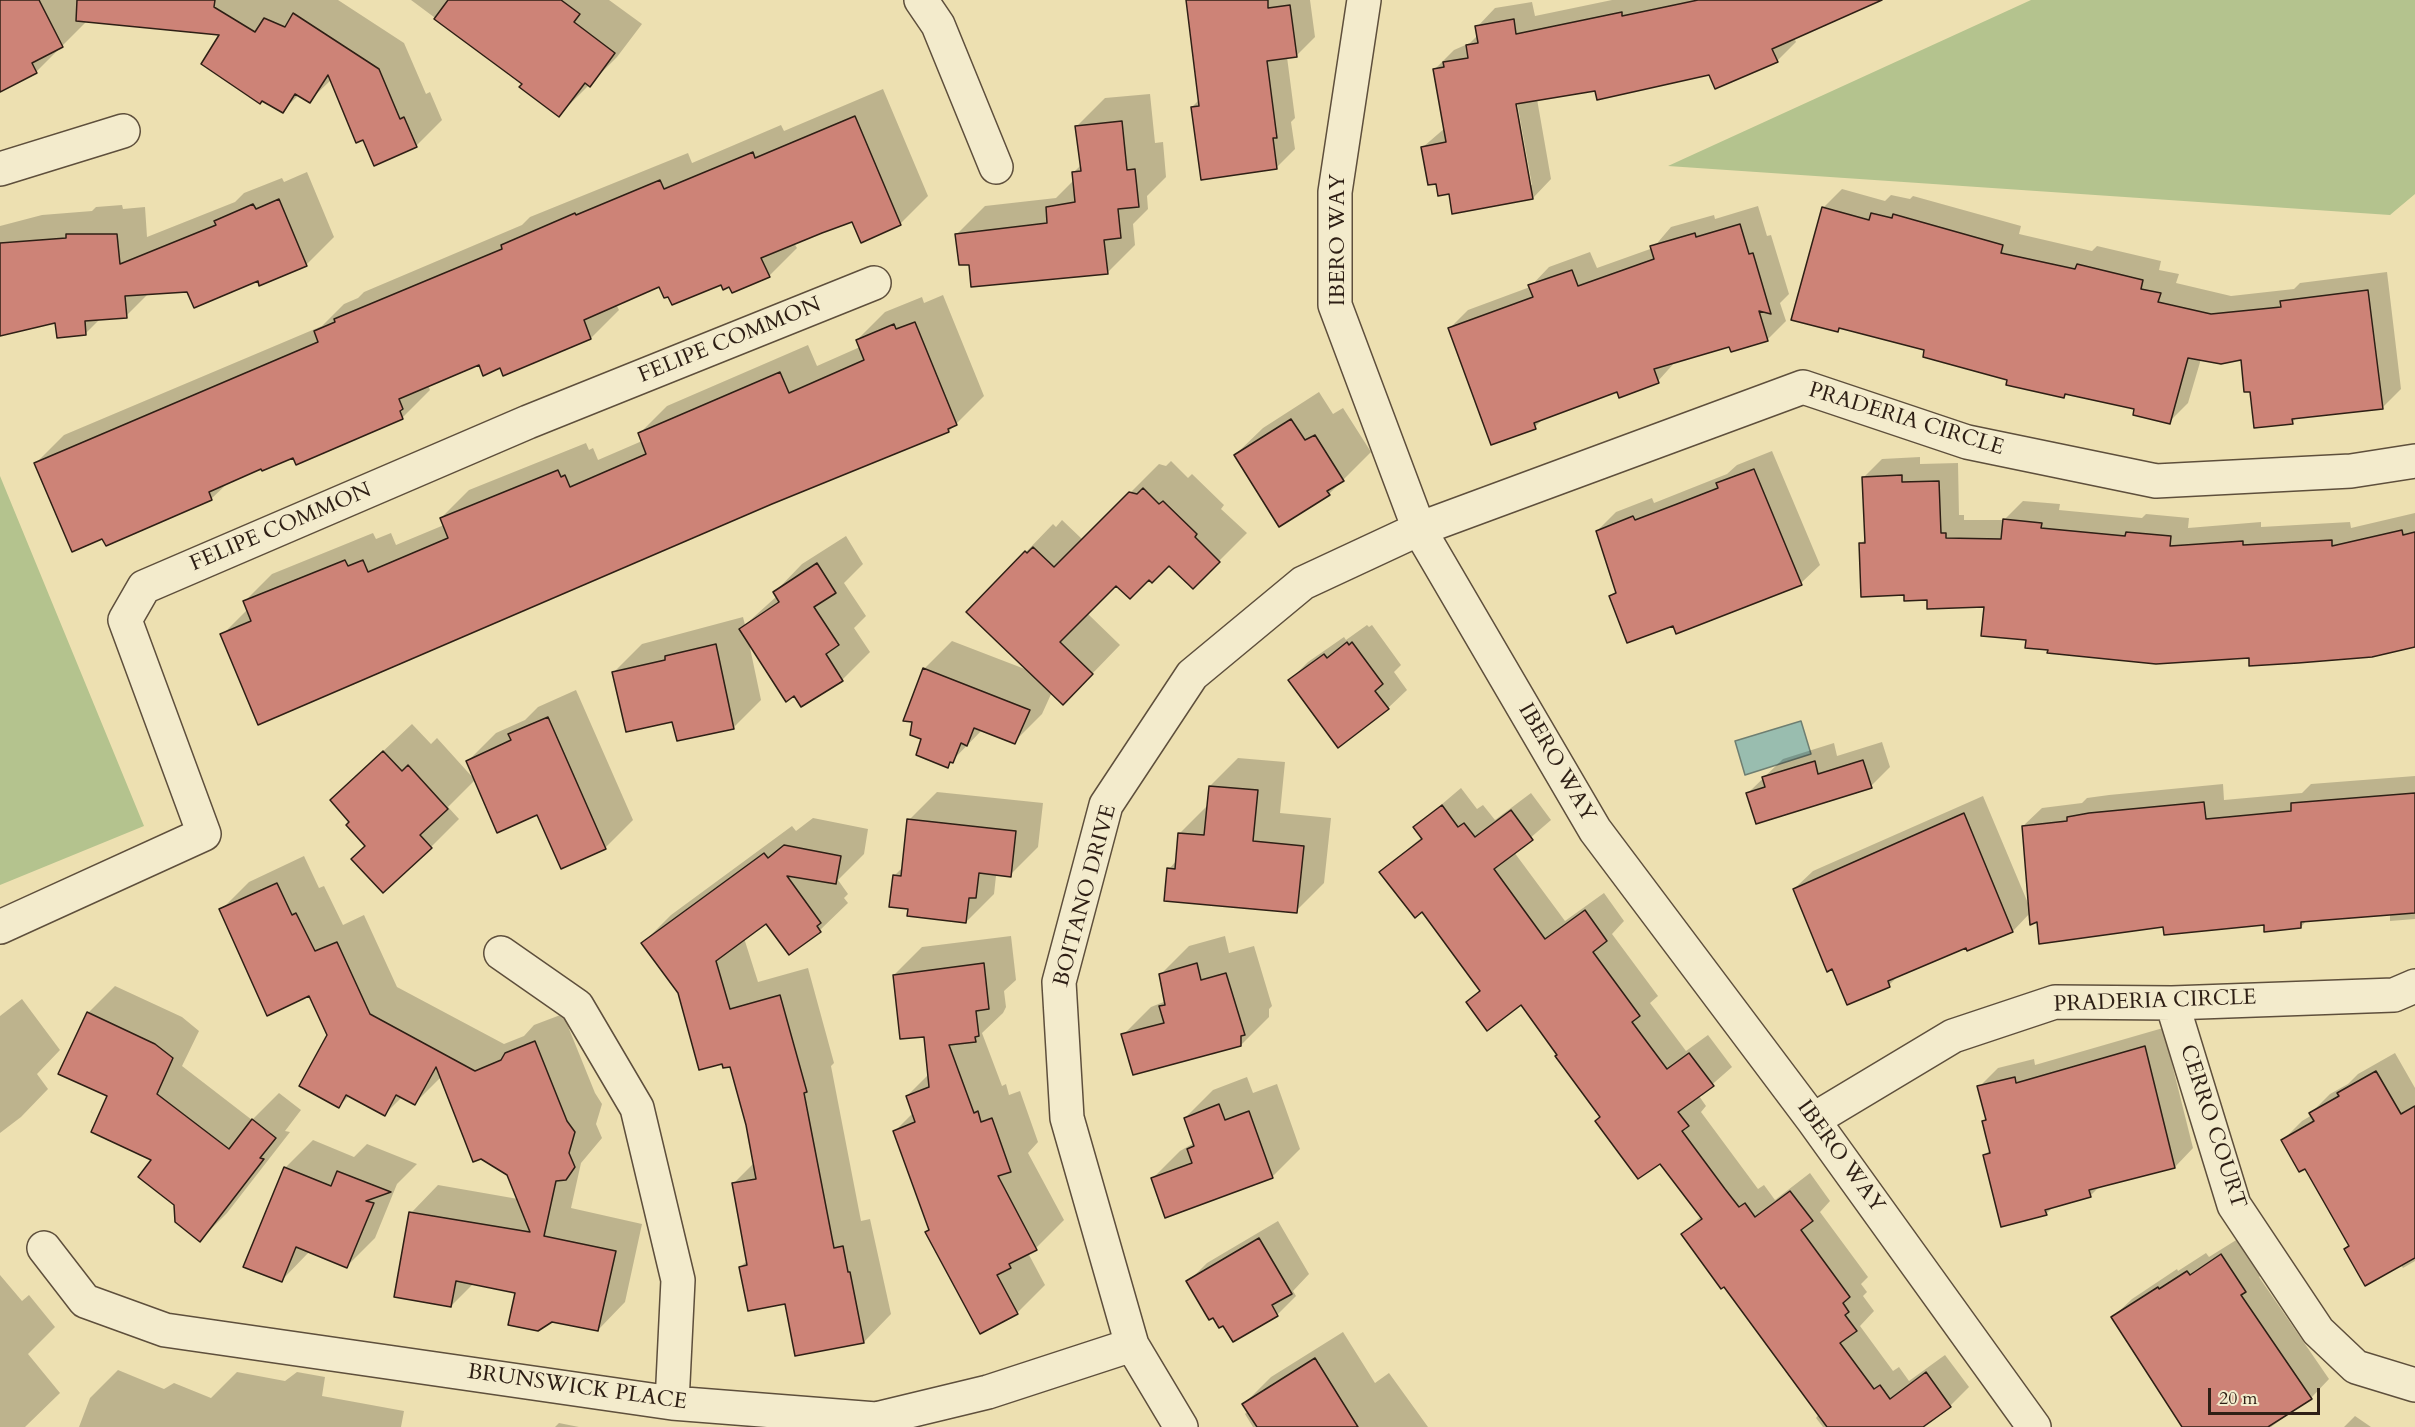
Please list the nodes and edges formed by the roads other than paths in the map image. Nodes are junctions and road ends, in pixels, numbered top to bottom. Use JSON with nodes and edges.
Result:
{"nodes":[{"id":1,"x":921,"y":0,"type":"edge"},
{"id":2,"x":1364,"y":0,"type":"edge"},
{"id":3,"x":123,"y":131,"type":"dead end"},
{"id":4,"x":996,"y":167,"type":"dead end"},
{"id":5,"x":0,"y":169,"type":"edge"},
{"id":6,"x":874,"y":283,"type":"dead end"},
{"id":7,"x":2415,"y":461,"type":"edge"},
{"id":8,"x":1419,"y":529,"type":"junction"},
{"id":9,"x":0,"y":927,"type":"edge"},
{"id":10,"x":501,"y":953,"type":"dead end"},
{"id":11,"x":2415,"y":986,"type":"edge"},
{"id":12,"x":2172,"y":1003,"type":"junction"},
{"id":13,"x":1814,"y":1120,"type":"junction"},
{"id":14,"x":44,"y":1248,"type":"dead end"},
{"id":15,"x":1132,"y":1345,"type":"junction"},
{"id":16,"x":2415,"y":1385,"type":"edge"},
{"id":17,"x":672,"y":1403,"type":"junction"},
{"id":18,"x":1181,"y":1427,"type":"edge"},
{"id":19,"x":2034,"y":1427,"type":"edge"}],
"edges":[{"from":1,"to":4,"type":"street"},
{"from":2,"to":8,"type":"street","name":"IBERO WAY"},
{"from":3,"to":5,"type":"street"},
{"from":6,"to":9,"type":"street","name":"FELIPE COMMON"},
{"from":7,"to":8,"type":"street","name":"PRADERIA CIRCLE"},
{"from":8,"to":13,"type":"street","name":"IBERO WAY"},
{"from":8,"to":15,"type":"street","name":"BOITANO DRIVE"},
{"from":10,"to":17,"type":"street"},
{"from":11,"to":12,"type":"street","name":"PRADERIA CIRCLE"},
{"from":12,"to":13,"type":"street","name":"PRADERIA CIRCLE"},
{"from":12,"to":16,"type":"street","name":"CERRO COURT"},
{"from":13,"to":19,"type":"street","name":"IBERO WAY"},
{"from":14,"to":17,"type":"street","name":"BRUNSWICK PLACE"},
{"from":15,"to":17,"type":"street","name":"BRUNSWICK PLACE"},
{"from":15,"to":18,"type":"street","name":"BOITANO DRIVE"}]}
